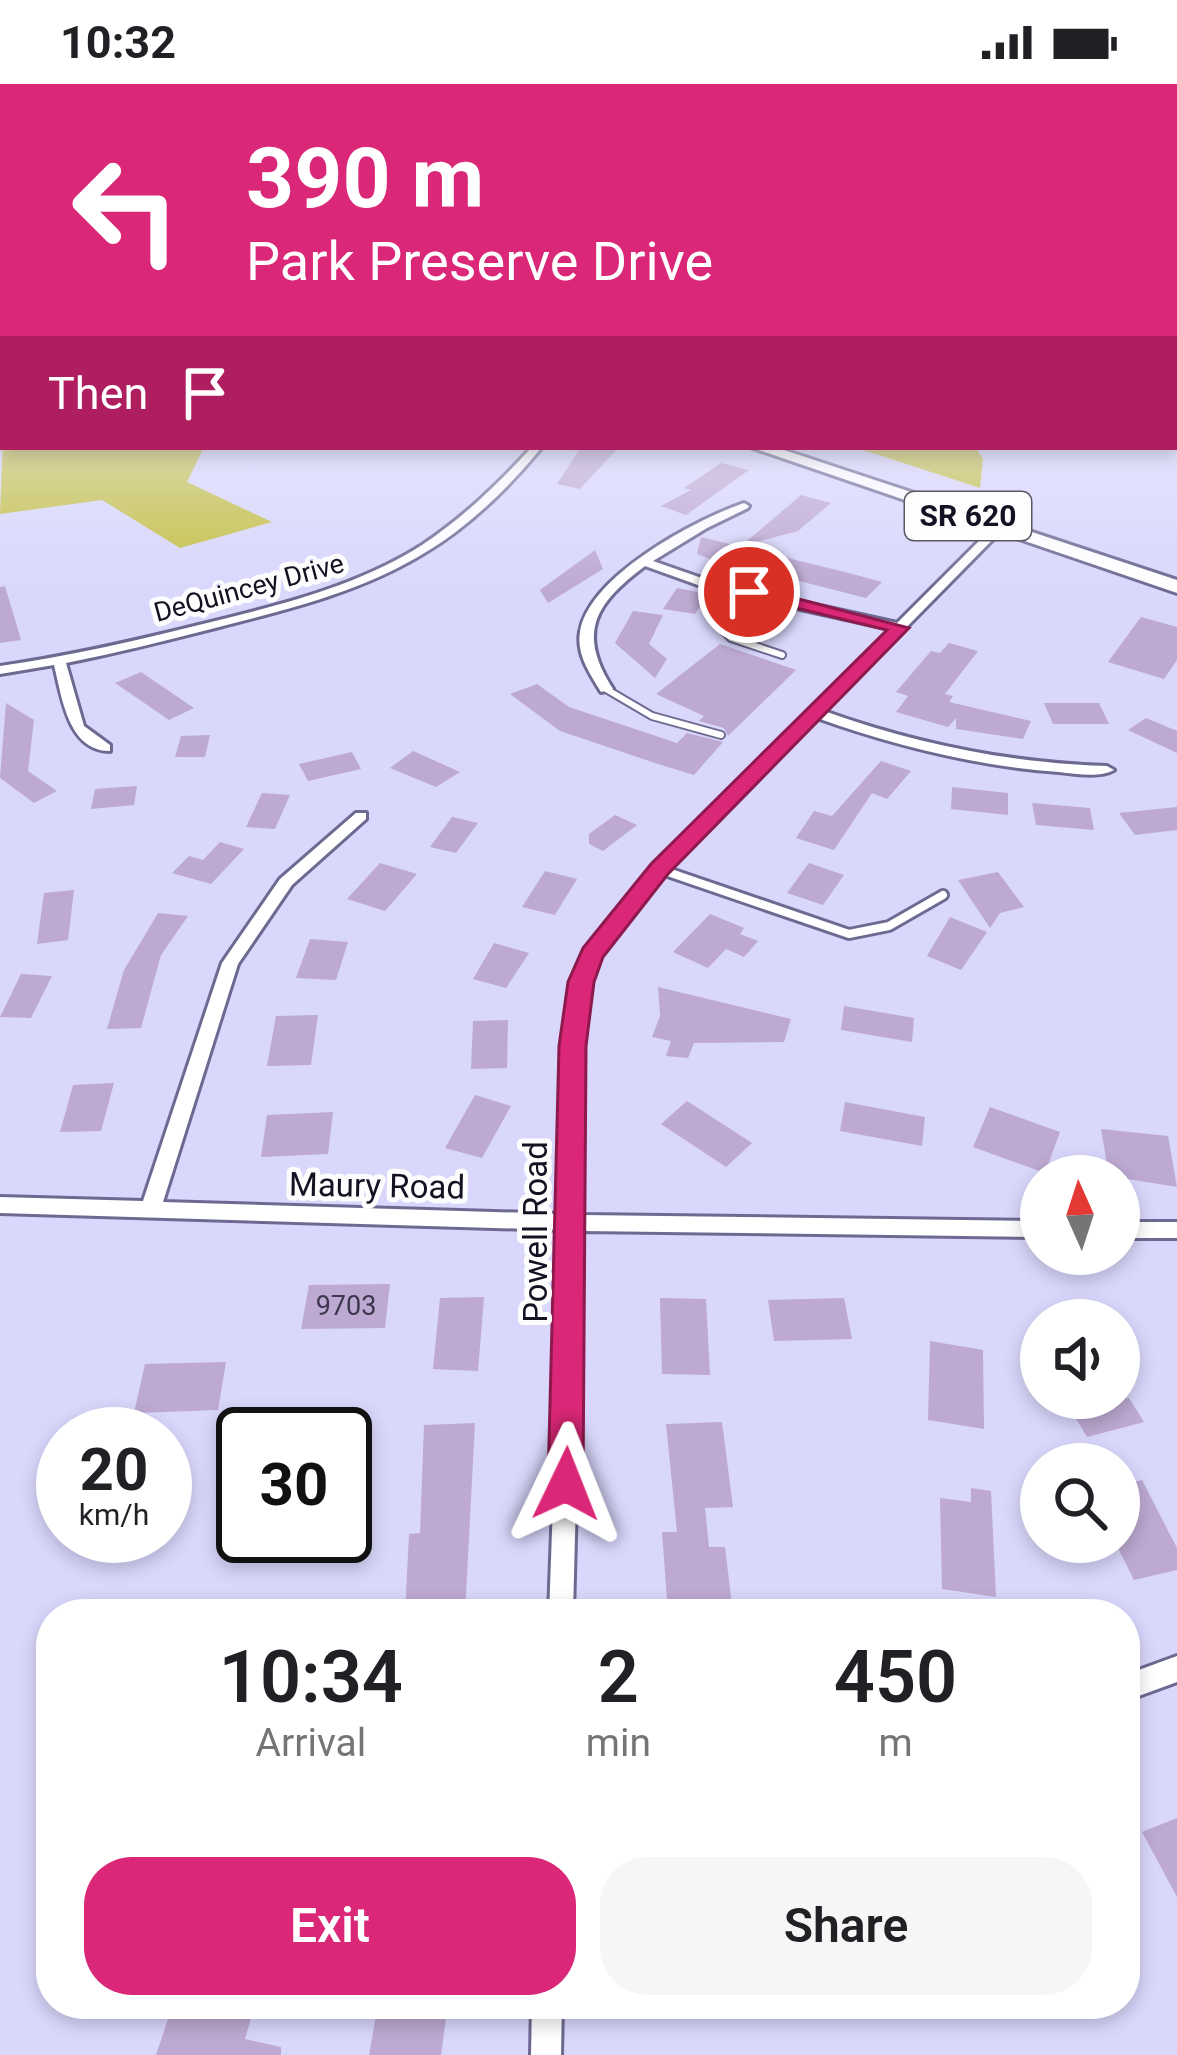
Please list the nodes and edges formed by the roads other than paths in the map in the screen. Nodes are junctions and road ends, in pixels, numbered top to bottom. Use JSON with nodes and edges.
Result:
{"nodes":[{"id":1,"x":534,"y":450,"type":"edge"},
{"id":2,"x":768,"y":450,"type":"edge"},
{"id":3,"x":808,"y":450,"type":"edge"},
{"id":4,"x":744,"y":506,"type":"dead end"},
{"id":5,"x":1002,"y":521,"type":"junction"},
{"id":6,"x":644,"y":562,"type":"junction"},
{"id":7,"x":1177,"y":572,"type":"edge"},
{"id":8,"x":1177,"y":586,"type":"edge"},
{"id":9,"x":749,"y":592,"type":"junction"},
{"id":10,"x":900,"y":628,"type":"junction"},
{"id":11,"x":782,"y":655,"type":"dead end"},
{"id":12,"x":59,"y":662,"type":"junction"},
{"id":13,"x":0,"y":670,"type":"edge"},
{"id":14,"x":606,"y":689,"type":"joint"},
{"id":15,"x":817,"y":713,"type":"junction"},
{"id":16,"x":721,"y":736,"type":"dead end"},
{"id":17,"x":105,"y":748,"type":"dead end"},
{"id":18,"x":1107,"y":770,"type":"dead end"},
{"id":19,"x":361,"y":816,"type":"dead end"},
{"id":20,"x":659,"y":869,"type":"junction"},
{"id":21,"x":943,"y":895,"type":"dead end"},
{"id":22,"x":0,"y":1206,"type":"edge"},
{"id":23,"x":151,"y":1208,"type":"junction"},
{"id":24,"x":572,"y":1222,"type":"junction"},
{"id":25,"x":1020,"y":1229,"type":"edge"},
{"id":26,"x":1177,"y":1229,"type":"edge"},
{"id":27,"x":1140,"y":1230,"type":"edge"},
{"id":28,"x":561,"y":1599,"type":"edge"},
{"id":29,"x":1177,"y":1669,"type":"edge"},
{"id":30,"x":1140,"y":1683,"type":"edge"},
{"id":31,"x":547,"y":2019,"type":"edge"},
{"id":32,"x":546,"y":2055,"type":"edge"}],
"edges":[{"from":1,"to":12,"type":"street","name":"DeQuincey Drive"},
{"from":2,"to":5,"type":"main road","number":"SR 620"},
{"from":3,"to":5,"type":"main road","number":"SR 620"},
{"from":4,"to":6,"type":"street"},
{"from":5,"to":7,"type":"main road","number":"SR 620"},
{"from":5,"to":8,"type":"main road","number":"SR 620"},
{"from":5,"to":10,"type":"street","name":"Powell Road"},
{"from":6,"to":9,"type":"street"},
{"from":6,"to":14,"type":"street"},
{"from":9,"to":10,"type":"street"},
{"from":9,"to":11,"type":"lane"},
{"from":10,"to":15,"type":"street","name":"Powell Road"},
{"from":12,"to":13,"type":"street","name":"DeQuincey Drive"},
{"from":12,"to":17,"type":"street"},
{"from":14,"to":16,"type":"lane"},
{"from":15,"to":18,"type":"street"},
{"from":15,"to":20,"type":"street","name":"Powell Road"},
{"from":19,"to":23,"type":"street"},
{"from":20,"to":21,"type":"lane"},
{"from":20,"to":24,"type":"street","name":"Powell Road"},
{"from":22,"to":23,"type":"street","name":"Maury Road"},
{"from":23,"to":24,"type":"street","name":"Maury Road"},
{"from":24,"to":25,"type":"street","name":"Maury Road"},
{"from":24,"to":28,"type":"street","name":"Powell Road"},
{"from":26,"to":27,"type":"street"},
{"from":29,"to":30,"type":"street"},
{"from":31,"to":32,"type":"street"}]}
